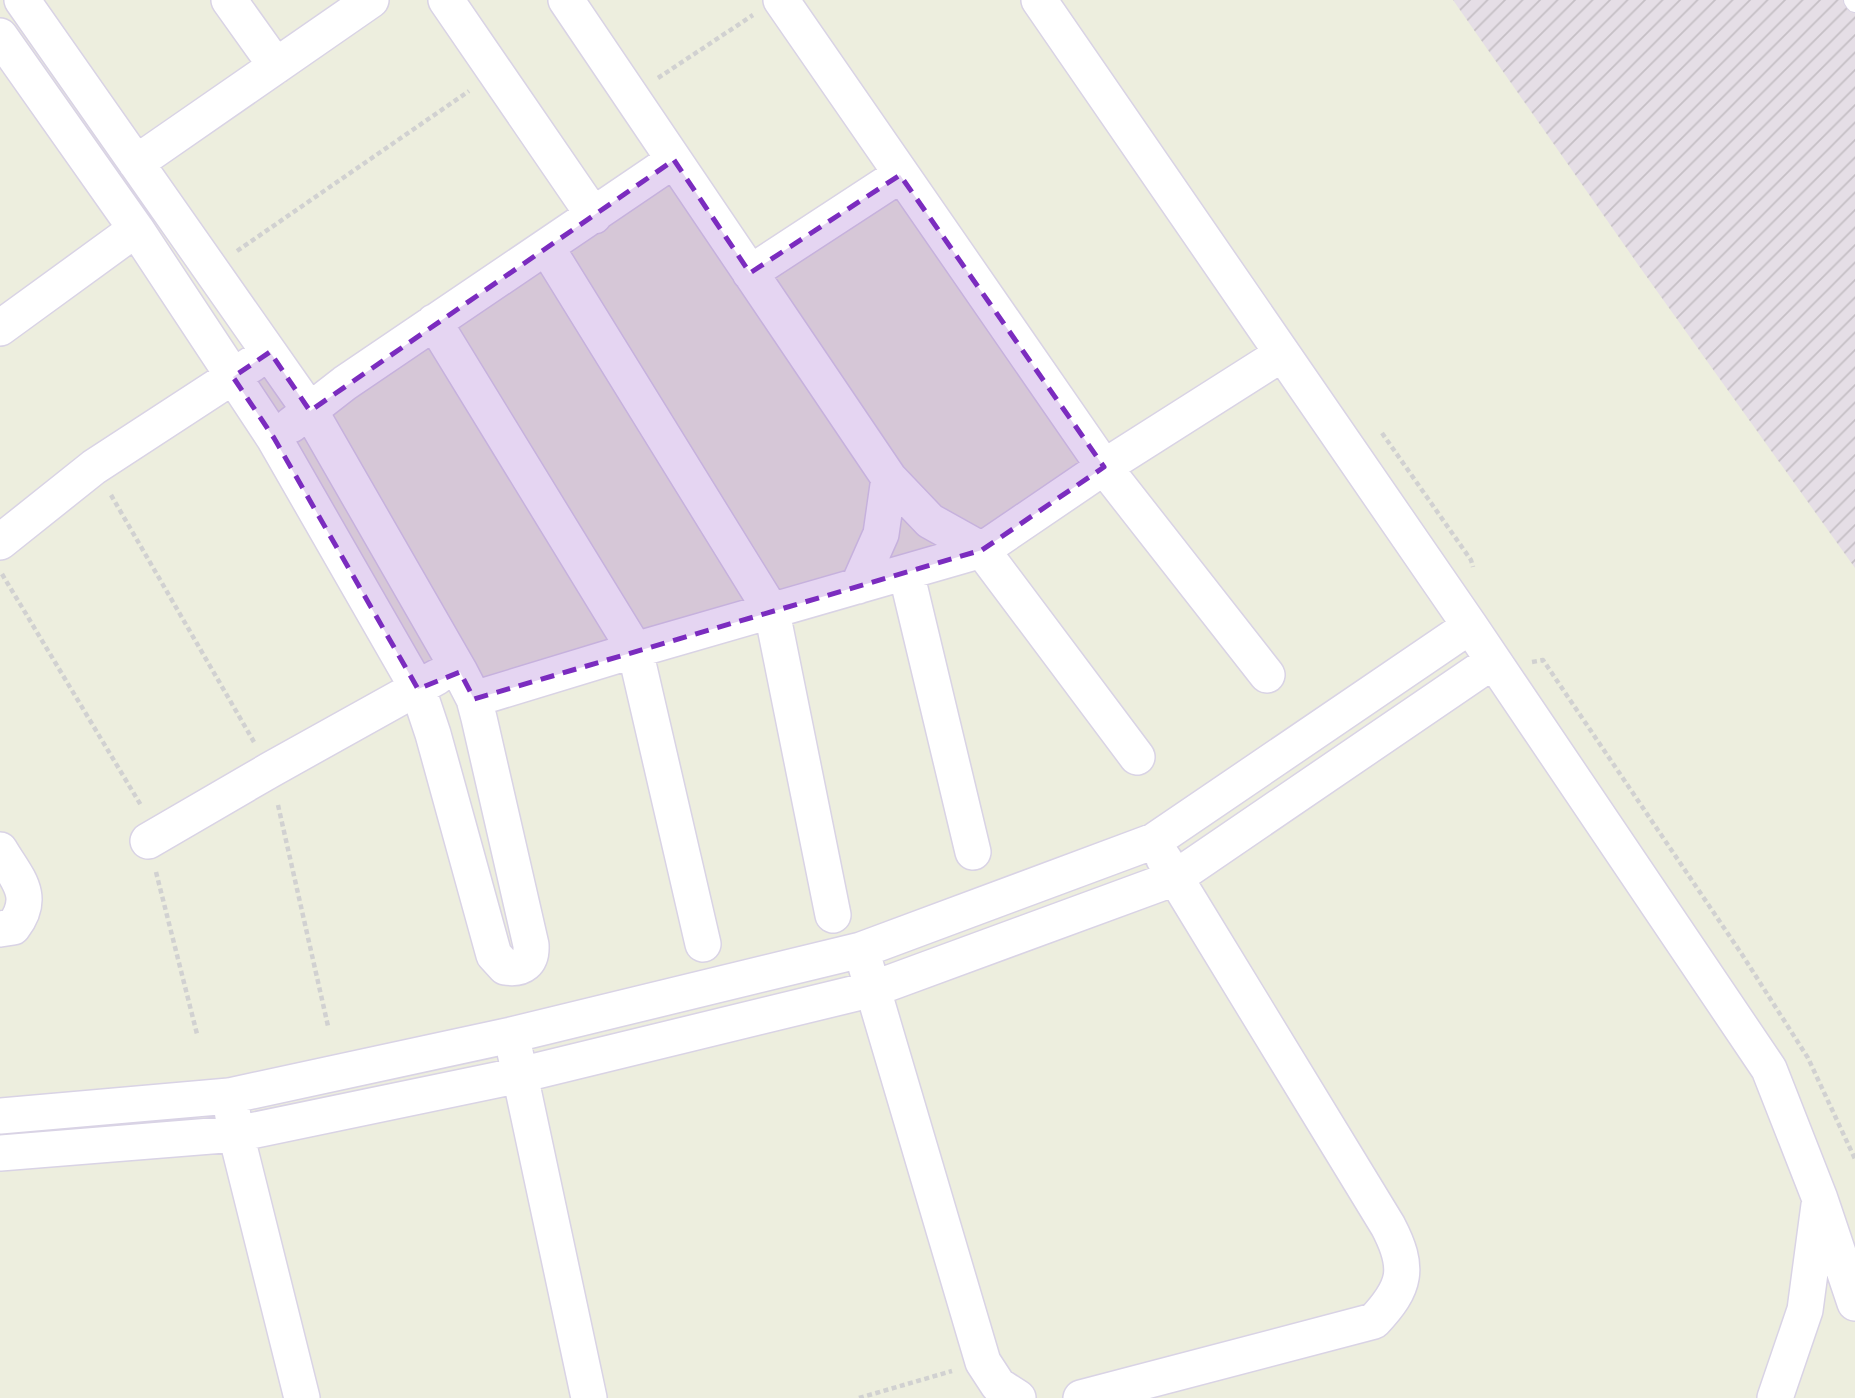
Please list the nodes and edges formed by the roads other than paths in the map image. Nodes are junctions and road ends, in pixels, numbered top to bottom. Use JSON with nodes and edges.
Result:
{"nodes":[{"id":1,"x":22,"y":0,"type":"edge"},
{"id":2,"x":229,"y":0,"type":"edge"},
{"id":3,"x":371,"y":0,"type":"edge"},
{"id":4,"x":446,"y":0,"type":"edge"},
{"id":5,"x":566,"y":0,"type":"edge"},
{"id":6,"x":1039,"y":0,"type":"edge"},
{"id":7,"x":767,"y":7,"type":"edge"},
{"id":8,"x":0,"y":36,"type":"edge"},
{"id":9,"x":276,"y":66,"type":"junction"},
{"id":10,"x":674,"y":160,"type":"junction"},
{"id":11,"x":136,"y":163,"type":"junction"},
{"id":12,"x":900,"y":175,"type":"junction"},
{"id":13,"x":594,"y":216,"type":"junction"},
{"id":14,"x":136,"y":229,"type":"junction"},
{"id":15,"x":547,"y":248,"type":"junction"},
{"id":16,"x":751,"y":272,"type":"junction"},
{"id":17,"x":434,"y":322,"type":"junction"},
{"id":18,"x":0,"y":328,"type":"edge"},
{"id":19,"x":270,"y":352,"type":"junction"},
{"id":20,"x":1282,"y":354,"type":"junction"},
{"id":21,"x":233,"y":377,"type":"junction"},
{"id":22,"x":310,"y":411,"type":"junction"},
{"id":23,"x":274,"y":438,"type":"junction"},
{"id":24,"x":1104,"y":467,"type":"junction"},
{"id":25,"x":889,"y":478,"type":"junction"},
{"id":26,"x":0,"y":542,"type":"edge"},
{"id":27,"x":982,"y":551,"type":"junction"},
{"id":28,"x":906,"y":572,"type":"junction"},
{"id":29,"x":858,"y":586,"type":"junction"},
{"id":30,"x":772,"y":612,"type":"junction"},
{"id":31,"x":1470,"y":626,"type":"junction"},
{"id":32,"x":635,"y":649,"type":"junction"},
{"id":33,"x":1493,"y":661,"type":"junction"},
{"id":34,"x":1267,"y":675,"type":"dead end"},
{"id":35,"x":418,"y":689,"type":"junction"},
{"id":36,"x":471,"y":696,"type":"junction"},
{"id":37,"x":433,"y":734,"type":"junction"},
{"id":38,"x":1137,"y":757,"type":"dead end"},
{"id":39,"x":153,"y":838,"type":"road end"},
{"id":40,"x":1154,"y":841,"type":"junction"},
{"id":41,"x":0,"y":850,"type":"edge"},
{"id":42,"x":973,"y":852,"type":"dead end"},
{"id":43,"x":1175,"y":878,"type":"junction"},
{"id":44,"x":833,"y":915,"type":"dead end"},
{"id":45,"x":0,"y":929,"type":"edge"},
{"id":46,"x":703,"y":944,"type":"dead end"},
{"id":47,"x":861,"y":950,"type":"junction"},
{"id":48,"x":873,"y":989,"type":"junction"},
{"id":49,"x":511,"y":1035,"type":"junction"},
{"id":50,"x":520,"y":1075,"type":"junction"},
{"id":51,"x":229,"y":1096,"type":"junction"},
{"id":52,"x":0,"y":1115,"type":"edge"},
{"id":53,"x":236,"y":1134,"type":"junction"},
{"id":54,"x":0,"y":1153,"type":"edge"},
{"id":55,"x":1820,"y":1199,"type":"junction"},
{"id":56,"x":1855,"y":1303,"type":"edge"},
{"id":57,"x":1787,"y":1364,"type":"junction"},
{"id":58,"x":302,"y":1398,"type":"edge"},
{"id":59,"x":589,"y":1398,"type":"edge"},
{"id":60,"x":1018,"y":1398,"type":"edge"},
{"id":61,"x":1081,"y":1398,"type":"edge"},
{"id":62,"x":1775,"y":1398,"type":"edge"},
{"id":63,"x":1792,"y":1398,"type":"edge"}],
"edges":[{"from":1,"to":11,"type":"street"},
{"from":2,"to":9,"type":"street"},
{"from":3,"to":9,"type":"street"},
{"from":4,"to":13,"type":"street"},
{"from":5,"to":10,"type":"street"},
{"from":6,"to":20,"type":"street"},
{"from":7,"to":12,"type":"street"},
{"from":8,"to":14,"type":"street"},
{"from":9,"to":11,"type":"street"},
{"from":10,"to":13,"type":"street"},
{"from":10,"to":16,"type":"street"},
{"from":11,"to":19,"type":"street"},
{"from":12,"to":16,"type":"street"},
{"from":12,"to":24,"type":"street"},
{"from":13,"to":15,"type":"street"},
{"from":14,"to":18,"type":"street"},
{"from":14,"to":21,"type":"street"},
{"from":15,"to":17,"type":"street"},
{"from":15,"to":30,"type":"street"},
{"from":16,"to":25,"type":"street"},
{"from":17,"to":22,"type":"street"},
{"from":17,"to":32,"type":"street"},
{"from":19,"to":21,"type":"street"},
{"from":19,"to":22,"type":"street"},
{"from":20,"to":24,"type":"street"},
{"from":20,"to":31,"type":"street"},
{"from":21,"to":23,"type":"street"},
{"from":21,"to":26,"type":"street"},
{"from":22,"to":23,"type":"street"},
{"from":22,"to":36,"type":"street"},
{"from":23,"to":35,"type":"street"},
{"from":24,"to":27,"type":"street"},
{"from":24,"to":34,"type":"street"},
{"from":25,"to":27,"type":"street"},
{"from":25,"to":29,"type":"street"},
{"from":27,"to":28,"type":"street"},
{"from":27,"to":38,"type":"street"},
{"from":28,"to":29,"type":"street"},
{"from":28,"to":42,"type":"street"},
{"from":29,"to":30,"type":"street"},
{"from":30,"to":32,"type":"street"},
{"from":30,"to":44,"type":"street"},
{"from":31,"to":33,"type":"street"},
{"from":31,"to":40,"type":"street"},
{"from":32,"to":36,"type":"street"},
{"from":32,"to":46,"type":"street"},
{"from":33,"to":43,"type":"street"},
{"from":33,"to":55,"type":"street"},
{"from":35,"to":36,"type":"street"},
{"from":35,"to":37,"type":"street"},
{"from":35,"to":39,"type":"street"},
{"from":36,"to":37,"type":"street"},
{"from":36,"to":37,"type":"street"},
{"from":40,"to":43,"type":"street"},
{"from":40,"to":47,"type":"street"},
{"from":41,"to":45,"type":"street"},
{"from":43,"to":48,"type":"street"},
{"from":43,"to":61,"type":"street"},
{"from":47,"to":48,"type":"street"},
{"from":47,"to":49,"type":"street"},
{"from":48,"to":50,"type":"street"},
{"from":48,"to":60,"type":"street"},
{"from":49,"to":50,"type":"street"},
{"from":49,"to":51,"type":"street"},
{"from":50,"to":53,"type":"street"},
{"from":50,"to":59,"type":"street"},
{"from":51,"to":52,"type":"street"},
{"from":51,"to":53,"type":"street"},
{"from":53,"to":54,"type":"street"},
{"from":53,"to":58,"type":"street"},
{"from":55,"to":56,"type":"street"},
{"from":55,"to":57,"type":"street"},
{"from":57,"to":62,"type":"street"},
{"from":57,"to":63,"type":"lane"}]}
